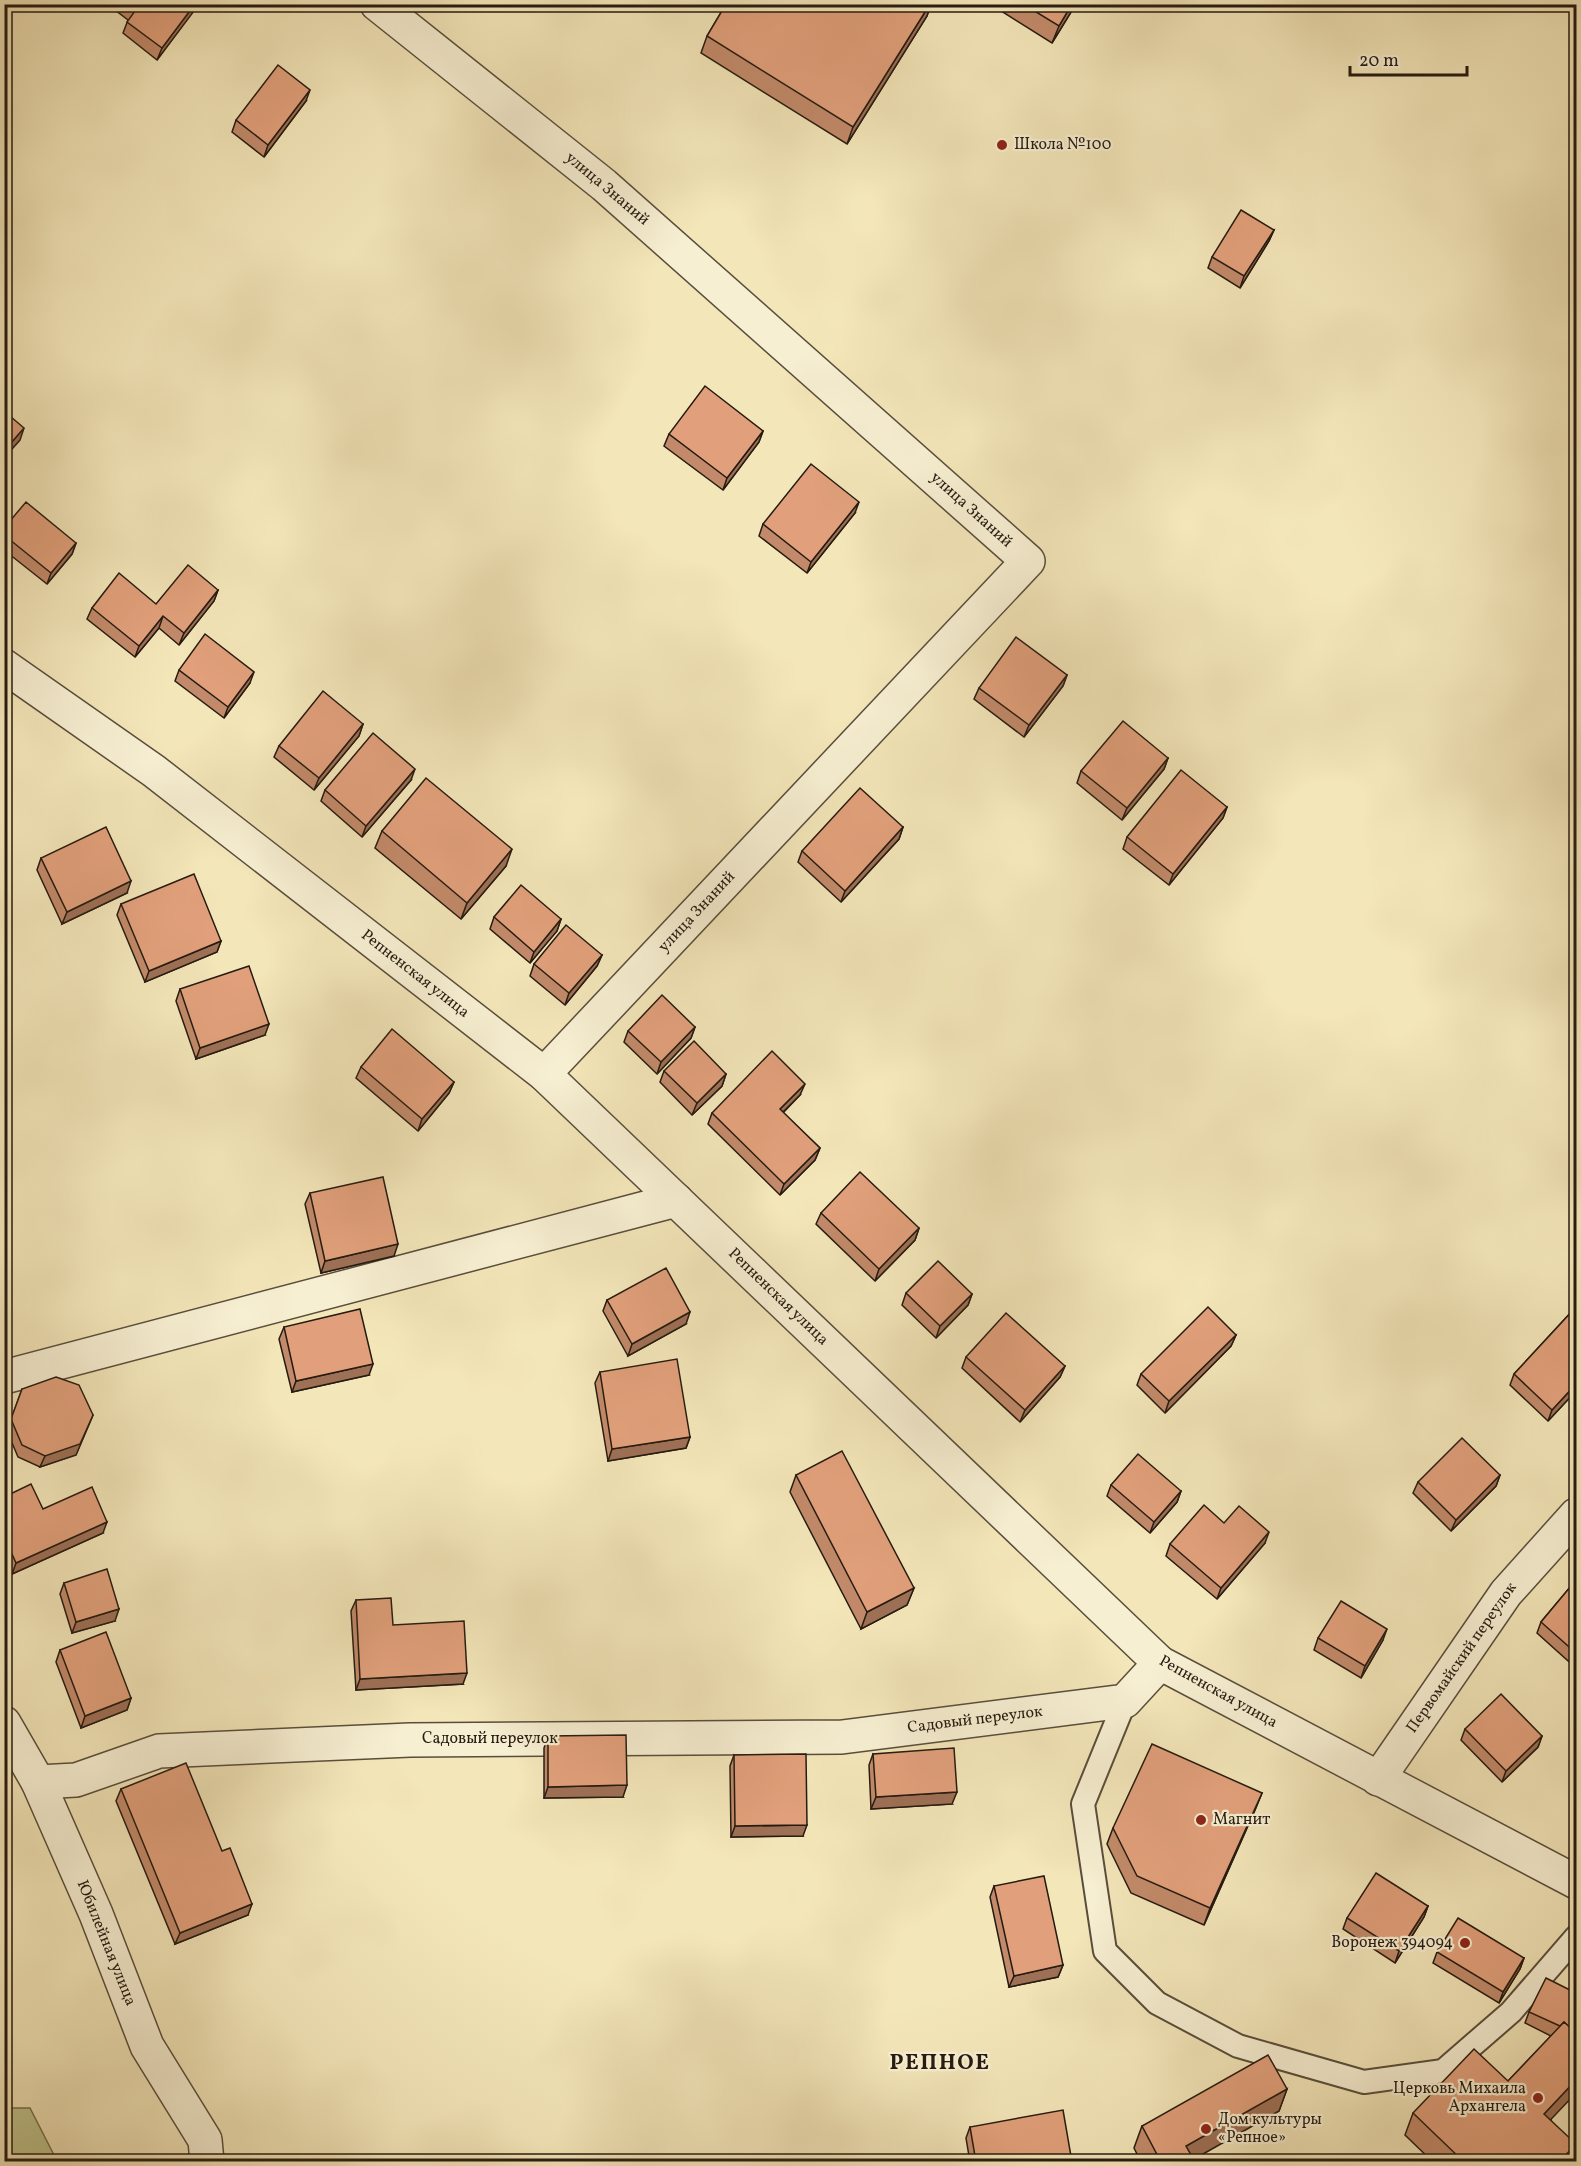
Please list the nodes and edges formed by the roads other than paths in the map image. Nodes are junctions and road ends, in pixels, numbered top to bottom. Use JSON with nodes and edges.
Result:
{"nodes":[{"id":1,"x":376,"y":4,"type":"edge"},
{"id":2,"x":4,"y":666,"type":"edge"},
{"id":3,"x":544,"y":1074,"type":"junction"},
{"id":4,"x":676,"y":1200,"type":"junction"},
{"id":5,"x":4,"y":1377,"type":"edge"},
{"id":6,"x":1576,"y":1515,"type":"edge"},
{"id":7,"x":1160,"y":1663,"type":"junction"},
{"id":8,"x":1125,"y":1701,"type":"junction"},
{"id":9,"x":4,"y":1723,"type":"edge"},
{"id":10,"x":1378,"y":1779,"type":"junction"},
{"id":11,"x":38,"y":1782,"type":"junction"},
{"id":12,"x":1576,"y":1882,"type":"edge"},
{"id":13,"x":1576,"y":1936,"type":"edge"},
{"id":14,"x":207,"y":2162,"type":"edge"}],
"edges":[{"from":1,"to":3,"type":"street","name":"улица Знаний"},
{"from":2,"to":3,"type":"street","name":"Репненская улица"},
{"from":3,"to":4,"type":"street","name":"Репненская улица"},
{"from":4,"to":5,"type":"street"},
{"from":4,"to":7,"type":"street","name":"Репненская улица"},
{"from":6,"to":10,"type":"street","name":"Первомайский переулок"},
{"from":7,"to":8,"type":"street"},
{"from":7,"to":10,"type":"street","name":"Репненская улица"},
{"from":8,"to":11,"type":"street","name":"Садовый переулок"},
{"from":8,"to":13,"type":"lane"},
{"from":9,"to":11,"type":"street","name":"Юбилейная улица"},
{"from":10,"to":12,"type":"street","name":"Репненская улица"},
{"from":11,"to":14,"type":"street","name":"Юбилейная улица"}]}
